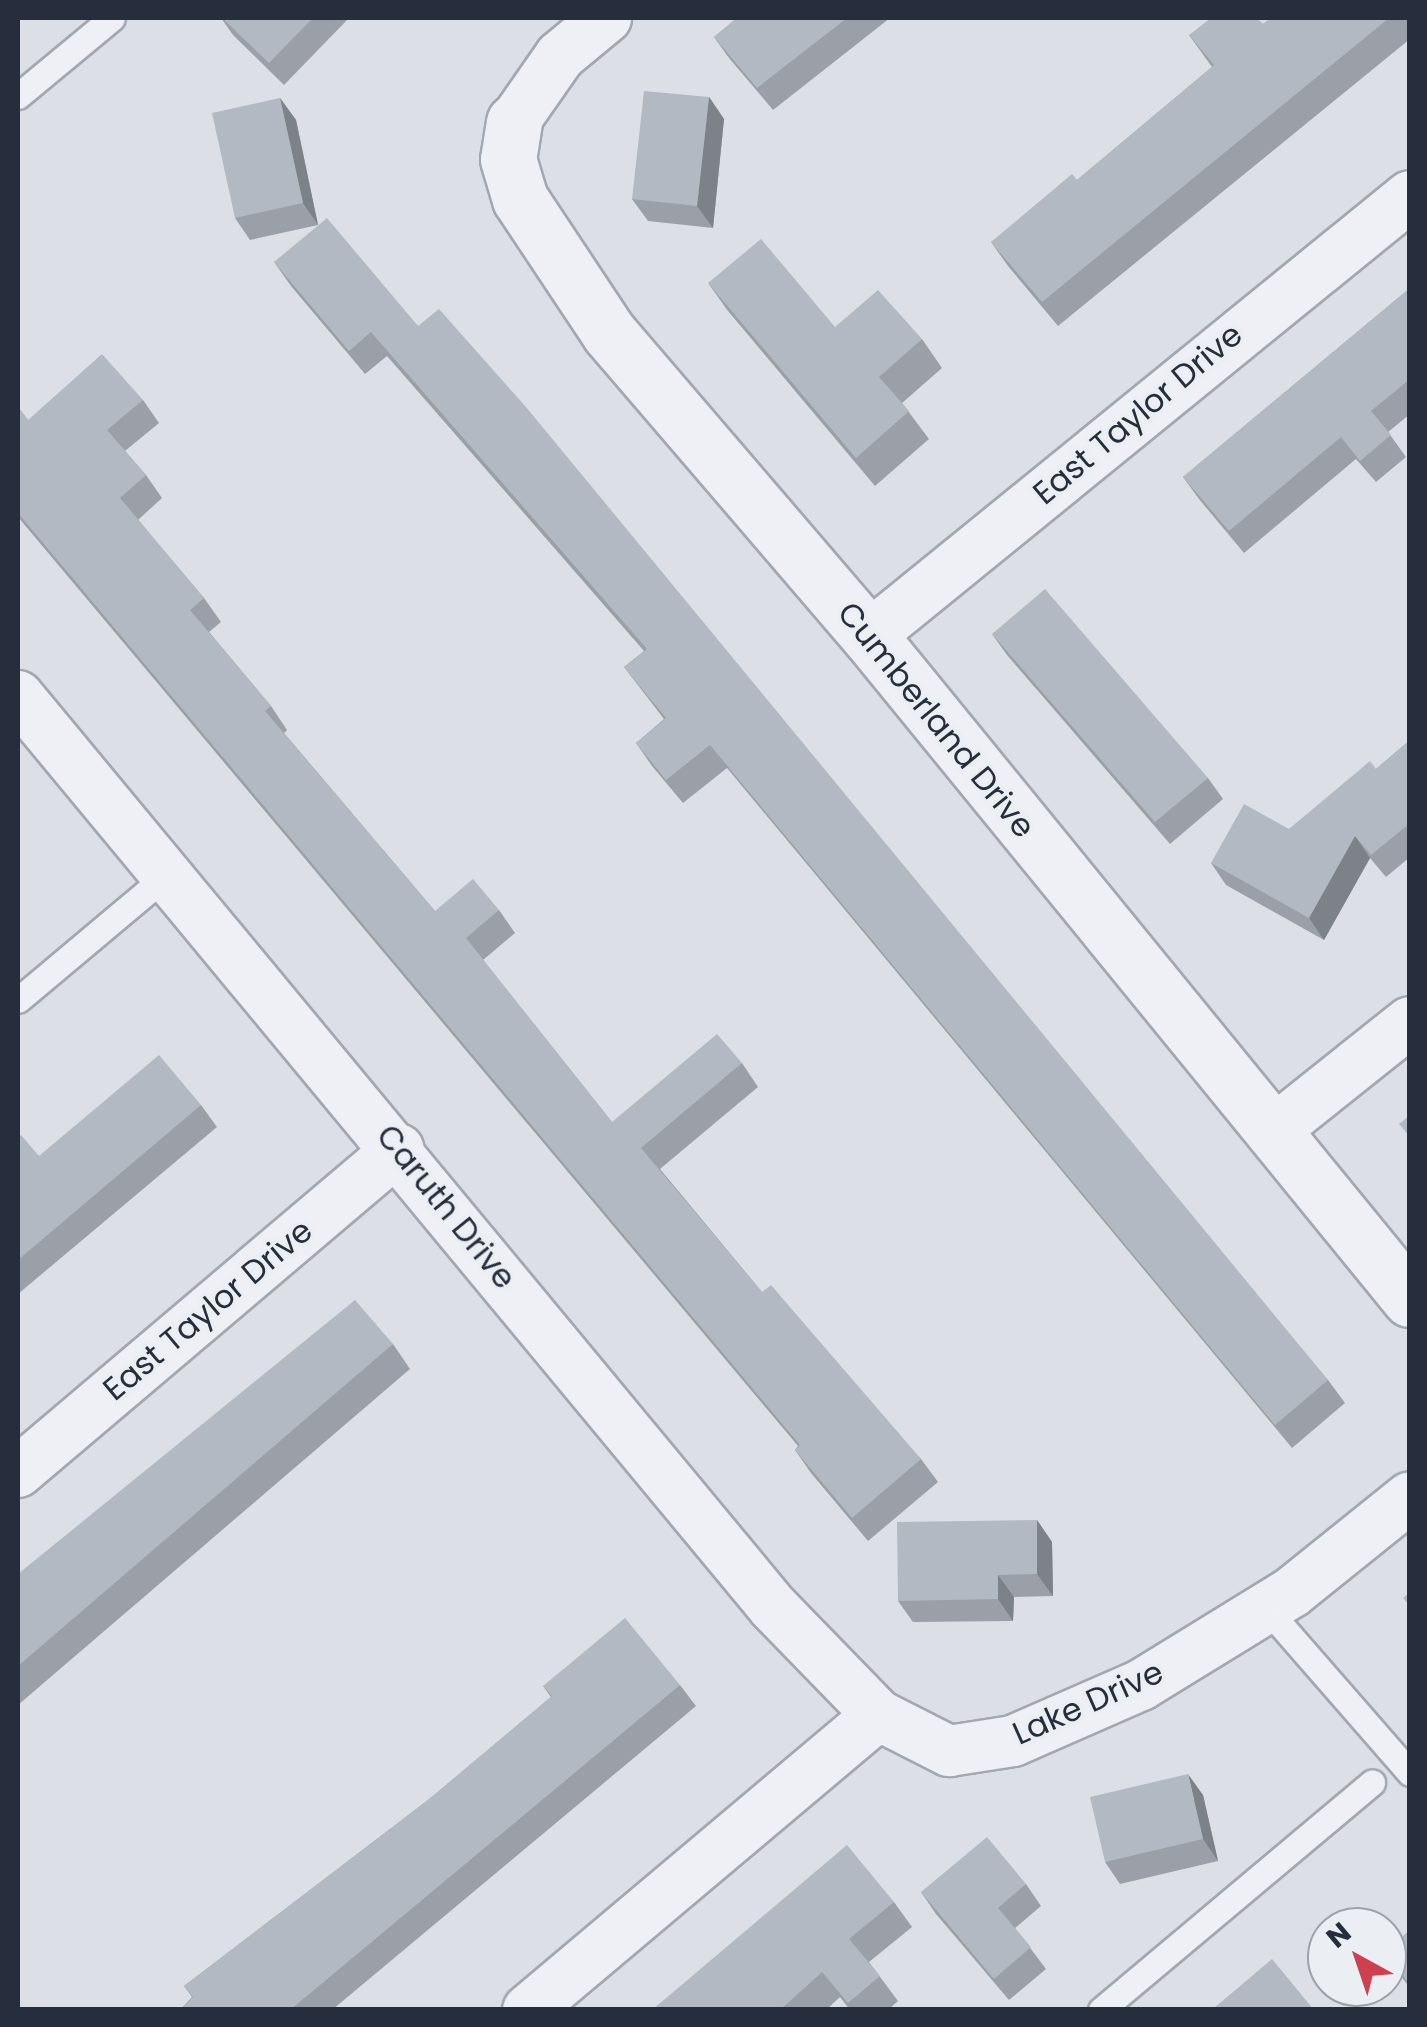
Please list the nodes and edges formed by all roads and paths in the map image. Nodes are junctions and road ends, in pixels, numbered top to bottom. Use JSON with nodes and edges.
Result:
{"nodes":[{"id":1,"x":112,"y":18,"type":"edge"},
{"id":2,"x":606,"y":18,"type":"edge"},
{"id":3,"x":18,"y":96,"type":"edge"},
{"id":4,"x":514,"y":122,"type":"joint"},
{"id":5,"x":1410,"y":196,"type":"edge"},
{"id":6,"x":869,"y":636,"type":"junction"},
{"id":7,"x":18,"y":696,"type":"edge"},
{"id":8,"x":168,"y":874,"type":"junction"},
{"id":9,"x":18,"y":1000,"type":"edge"},
{"id":10,"x":1410,"y":1022,"type":"edge"},
{"id":11,"x":1272,"y":1132,"type":"junction"},
{"id":12,"x":399,"y":1149,"type":"junction"},
{"id":13,"x":1410,"y":1299,"type":"edge"},
{"id":14,"x":18,"y":1472,"type":"edge"},
{"id":15,"x":1410,"y":1497,"type":"edge"},
{"id":16,"x":1266,"y":1608,"type":"junction"},
{"id":17,"x":878,"y":1715,"type":"junction"},
{"id":18,"x":1410,"y":1773,"type":"edge"},
{"id":19,"x":1372,"y":1783,"type":"dead end"},
{"id":20,"x":528,"y":2010,"type":"edge"},
{"id":21,"x":1101,"y":2010,"type":"edge"}],
"edges":[{"from":1,"to":3,"type":"lane"},
{"from":2,"to":4,"type":"street"},
{"from":4,"to":6,"type":"street","name":"Cumberland Drive"},
{"from":5,"to":6,"type":"street","name":"East Taylor Drive"},
{"from":6,"to":11,"type":"street","name":"Cumberland Drive"},
{"from":7,"to":8,"type":"street","name":"Caruth Drive"},
{"from":8,"to":9,"type":"lane"},
{"from":8,"to":12,"type":"street","name":"Caruth Drive"},
{"from":10,"to":11,"type":"street"},
{"from":11,"to":13,"type":"street","name":"Cumberland Drive"},
{"from":12,"to":14,"type":"street","name":"East Taylor Drive"},
{"from":12,"to":17,"type":"street","name":"Caruth Drive"},
{"from":15,"to":16,"type":"street","name":"Lake Drive"},
{"from":16,"to":17,"type":"street","name":"Lake Drive"},
{"from":16,"to":18,"type":"lane"},
{"from":17,"to":20,"type":"street"},
{"from":19,"to":21,"type":"lane"}]}
